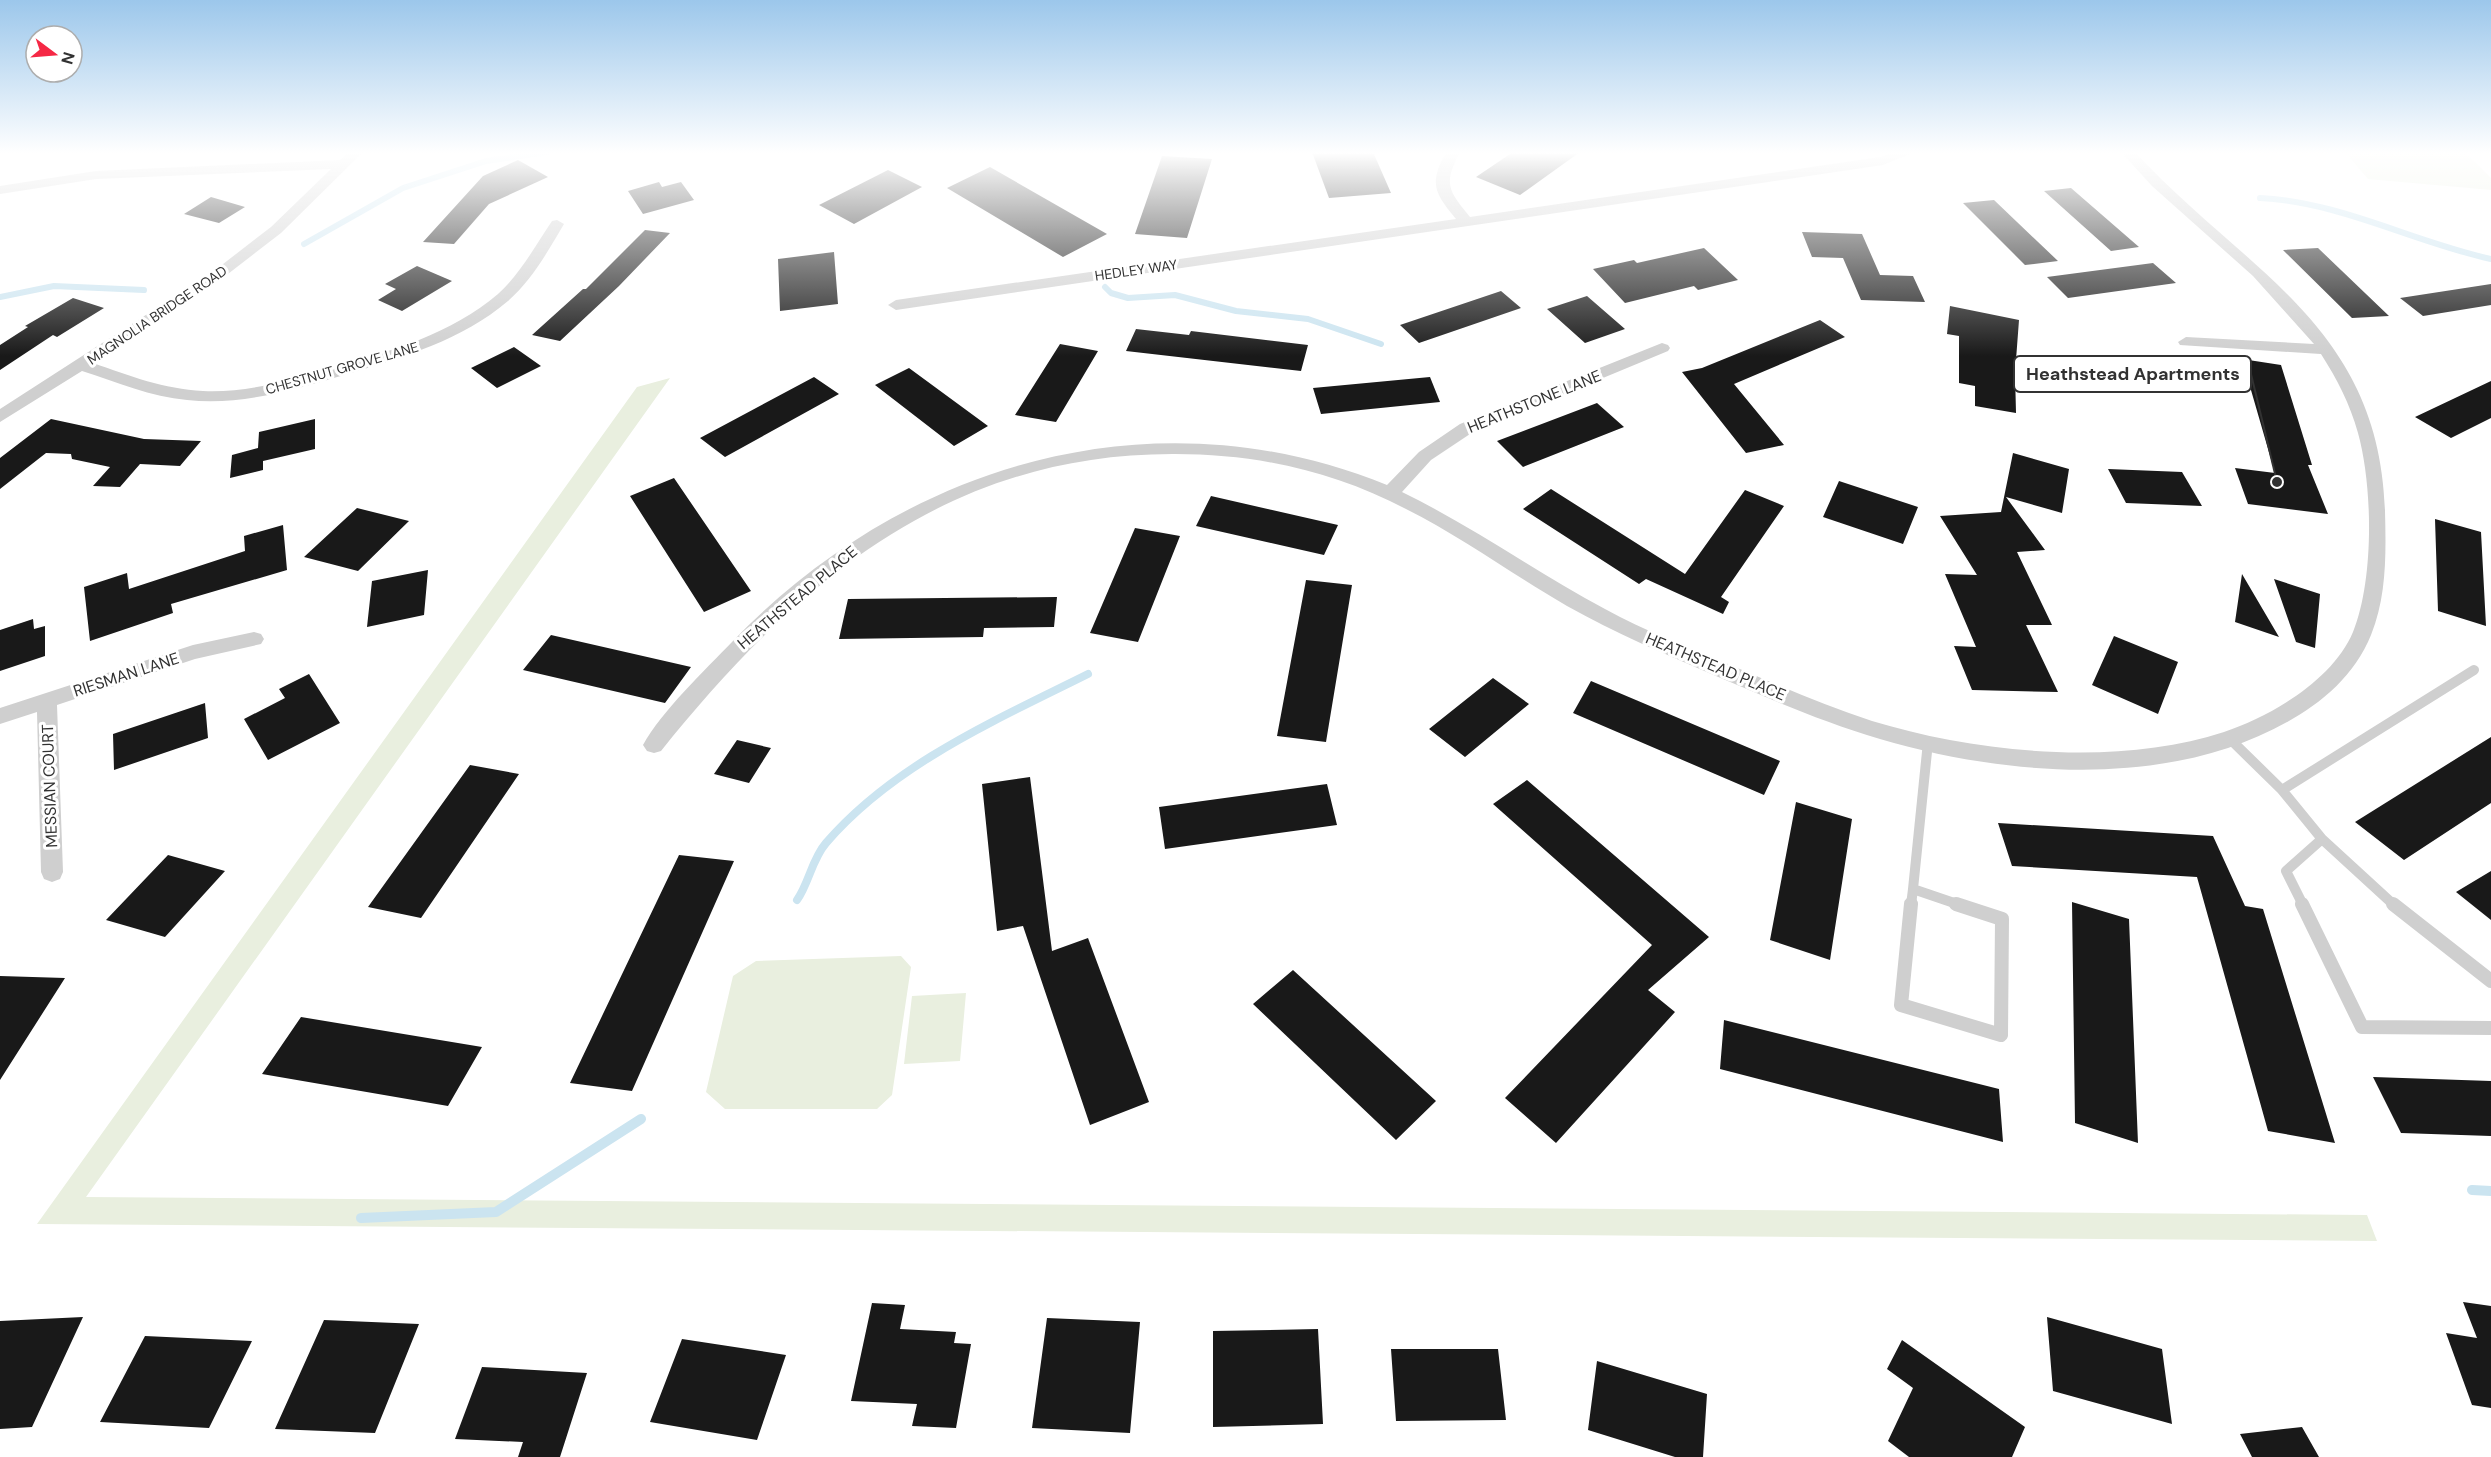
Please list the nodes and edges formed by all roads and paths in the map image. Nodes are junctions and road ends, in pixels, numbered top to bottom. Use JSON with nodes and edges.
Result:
{"nodes":[{"id":1,"x":286,"y":220,"type":"edge"},
{"id":2,"x":1479,"y":220,"type":"edge"},
{"id":3,"x":2198,"y":220,"type":"edge"},
{"id":4,"x":1466,"y":222,"type":"joint"},
{"id":5,"x":557,"y":224,"type":"dead end"},
{"id":6,"x":896,"y":305,"type":"dead end"},
{"id":7,"x":2186,"y":342,"type":"dead end"},
{"id":8,"x":1662,"y":348,"type":"dead end"},
{"id":9,"x":2325,"y":350,"type":"junction"},
{"id":10,"x":82,"y":366,"type":"junction"},
{"id":11,"x":0,"y":417,"type":"edge"},
{"id":12,"x":1391,"y":493,"type":"junction"},
{"id":13,"x":254,"y":639,"type":"dead end"},
{"id":14,"x":2475,"y":670,"type":"dead end"},
{"id":15,"x":47,"y":700,"type":"junction"},
{"id":16,"x":0,"y":716,"type":"edge"},
{"id":17,"x":2231,"y":740,"type":"junction"},
{"id":18,"x":1928,"y":742,"type":"junction"},
{"id":19,"x":654,"y":745,"type":"dead end"},
{"id":20,"x":2282,"y":790,"type":"junction"},
{"id":21,"x":2322,"y":839,"type":"junction"},
{"id":22,"x":52,"y":872,"type":"dead end"},
{"id":23,"x":1912,"y":889,"type":"junction"},
{"id":24,"x":2491,"y":981,"type":"edge"},
{"id":25,"x":2491,"y":1028,"type":"edge"}],
"edges":[{"from":1,"to":10,"type":"street","name":"MAGNOLIA BRIDGE ROAD"},
{"from":2,"to":4,"type":"street","name":"HEDLEY WAY"},
{"from":3,"to":9,"type":"street","name":"HEATHSTEAD PLACE"},
{"from":4,"to":6,"type":"street","name":"HEDLEY WAY"},
{"from":5,"to":10,"type":"street","name":"CHESTNUT GROVE LANE"},
{"from":7,"to":9,"type":"street"},
{"from":8,"to":12,"type":"street","name":"HEATHSTONE LANE"},
{"from":9,"to":17,"type":"street","name":"HEATHSTEAD PLACE"},
{"from":10,"to":11,"type":"street","name":"MAGNOLIA BRIDGE ROAD"},
{"from":12,"to":18,"type":"street","name":"HEATHSTEAD PLACE"},
{"from":12,"to":19,"type":"street","name":"HEATHSTEAD PLACE"},
{"from":13,"to":15,"type":"street","name":"RIESMAN LANE"},
{"from":14,"to":20,"type":"lane"},
{"from":15,"to":16,"type":"street","name":"RIESMAN LANE"},
{"from":15,"to":22,"type":"street","name":"MESSIAN COURT"},
{"from":17,"to":18,"type":"street","name":"HEATHSTEAD PLACE"},
{"from":17,"to":20,"type":"lane"},
{"from":18,"to":23,"type":"lane"},
{"from":20,"to":21,"type":"lane"},
{"from":21,"to":24,"type":"lane"},
{"from":21,"to":25,"type":"lane"},
{"from":23,"to":23,"type":"lane"}]}
